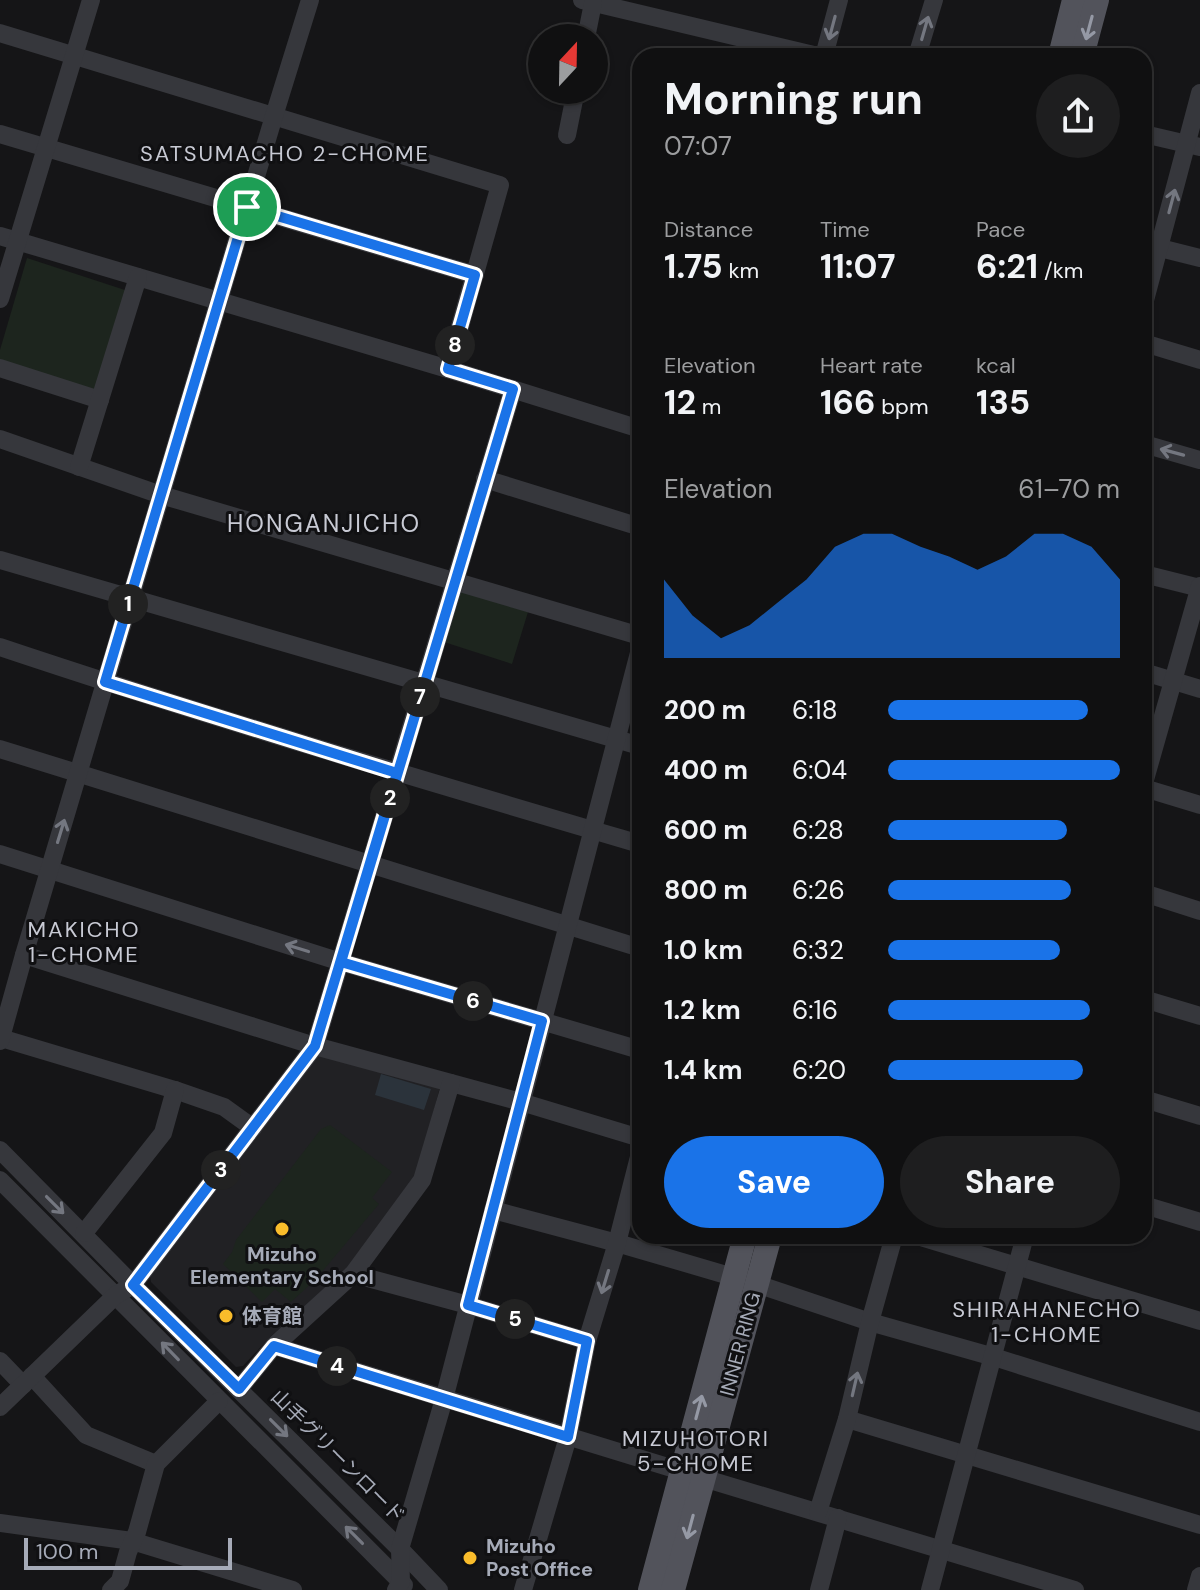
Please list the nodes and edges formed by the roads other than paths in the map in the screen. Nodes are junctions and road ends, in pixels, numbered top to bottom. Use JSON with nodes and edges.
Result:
{"nodes":[{"id":1,"x":91,"y":0,"type":"edge"},
{"id":2,"x":310,"y":0,"type":"edge"},
{"id":3,"x":839,"y":0,"type":"edge"},
{"id":4,"x":934,"y":0,"type":"edge"},
{"id":5,"x":1074,"y":0,"type":"edge"},
{"id":6,"x":1097,"y":0,"type":"edge"},
{"id":7,"x":587,"y":1,"type":"edge"},
{"id":8,"x":586,"y":24,"type":"edge"},
{"id":9,"x":0,"y":33,"type":"edge"},
{"id":10,"x":787,"y":48,"type":"edge"},
{"id":11,"x":824,"y":48,"type":"edge"},
{"id":12,"x":919,"y":48,"type":"edge"},
{"id":13,"x":1062,"y":48,"type":"edge"},
{"id":14,"x":1084,"y":48,"type":"edge"},
{"id":15,"x":74,"y":55,"type":"junction"},
{"id":16,"x":1200,"y":93,"type":"edge"},
{"id":17,"x":573,"y":104,"type":"edge"},
{"id":18,"x":274,"y":116,"type":"junction"},
{"id":19,"x":0,"y":134,"type":"edge"},
{"id":20,"x":567,"y":135,"type":"dead end"},
{"id":21,"x":1152,"y":136,"type":"edge"},
{"id":22,"x":1193,"y":146,"type":"edge"},
{"id":23,"x":46,"y":148,"type":"junction"},
{"id":24,"x":247,"y":207,"type":"junction"},
{"id":25,"x":9,"y":239,"type":"edge"},
{"id":26,"x":1160,"y":248,"type":"junction"},
{"id":27,"x":1200,"y":258,"type":"edge"},
{"id":28,"x":475,"y":275,"type":"junction"},
{"id":29,"x":1152,"y":276,"type":"edge"},
{"id":30,"x":138,"y":277,"type":"junction"},
{"id":31,"x":0,"y":299,"type":"edge"},
{"id":32,"x":219,"y":300,"type":"junction"},
{"id":33,"x":1152,"y":345,"type":"edge"},
{"id":34,"x":1200,"y":360,"type":"edge"},
{"id":35,"x":0,"y":368,"type":"edge"},
{"id":36,"x":448,"y":369,"type":"junction"},
{"id":37,"x":513,"y":389,"type":"junction"},
{"id":38,"x":100,"y":400,"type":"junction"},
{"id":39,"x":632,"y":426,"type":"edge"},
{"id":40,"x":0,"y":439,"type":"edge"},
{"id":41,"x":1152,"y":446,"type":"edge"},
{"id":42,"x":1200,"y":460,"type":"edge"},
{"id":43,"x":79,"y":467,"type":"junction"},
{"id":44,"x":485,"y":479,"type":"junction"},
{"id":45,"x":161,"y":495,"type":"junction"},
{"id":46,"x":632,"y":525,"type":"edge"},
{"id":47,"x":0,"y":560,"type":"edge"},
{"id":48,"x":1152,"y":576,"type":"edge"},
{"id":49,"x":455,"y":581,"type":"junction"},
{"id":50,"x":1200,"y":588,"type":"edge"},
{"id":51,"x":130,"y":598,"type":"junction"},
{"id":52,"x":632,"y":634,"type":"edge"},
{"id":53,"x":0,"y":647,"type":"edge"},
{"id":54,"x":1152,"y":674,"type":"edge"},
{"id":55,"x":632,"y":679,"type":"edge"},
{"id":56,"x":1173,"y":680,"type":"junction"},
{"id":57,"x":105,"y":682,"type":"junction"},
{"id":58,"x":424,"y":683,"type":"junction"},
{"id":59,"x":1200,"y":689,"type":"edge"},
{"id":60,"x":616,"y":739,"type":"junction"},
{"id":61,"x":632,"y":744,"type":"edge"},
{"id":62,"x":0,"y":749,"type":"edge"},
{"id":63,"x":1152,"y":756,"type":"edge"},
{"id":64,"x":397,"y":773,"type":"junction"},
{"id":65,"x":78,"y":774,"type":"junction"},
{"id":66,"x":1152,"y":788,"type":"edge"},
{"id":67,"x":1200,"y":805,"type":"edge"},
{"id":68,"x":592,"y":830,"type":"junction"},
{"id":69,"x":632,"y":842,"type":"edge"},
{"id":70,"x":0,"y":854,"type":"edge"},
{"id":71,"x":370,"y":864,"type":"junction"},
{"id":72,"x":49,"y":871,"type":"junction"},
{"id":73,"x":1152,"y":896,"type":"edge"},
{"id":74,"x":1200,"y":911,"type":"edge"},
{"id":75,"x":567,"y":925,"type":"junction"},
{"id":76,"x":632,"y":945,"type":"edge"},
{"id":77,"x":24,"y":955,"type":"junction"},
{"id":78,"x":341,"y":962,"type":"junction"},
{"id":79,"x":6,"y":995,"type":"edge"},
{"id":80,"x":1152,"y":1001,"type":"edge"},
{"id":81,"x":1200,"y":1016,"type":"edge"},
{"id":82,"x":542,"y":1021,"type":"junction"},
{"id":83,"x":0,"y":1039,"type":"edge"},
{"id":84,"x":315,"y":1046,"type":"junction"},
{"id":85,"x":632,"y":1048,"type":"edge"},
{"id":86,"x":451,"y":1083,"type":"junction"},
{"id":87,"x":175,"y":1090,"type":"junction"},
{"id":88,"x":1152,"y":1101,"type":"edge"},
{"id":89,"x":521,"y":1102,"type":"junction"},
{"id":90,"x":1200,"y":1116,"type":"edge"},
{"id":91,"x":253,"y":1128,"type":"junction"},
{"id":92,"x":632,"y":1136,"type":"edge"},
{"id":93,"x":0,"y":1150,"type":"edge"},
{"id":94,"x":0,"y":1180,"type":"edge"},
{"id":95,"x":632,"y":1184,"type":"edge"},
{"id":96,"x":1152,"y":1207,"type":"edge"},
{"id":97,"x":493,"y":1210,"type":"junction"},
{"id":98,"x":1200,"y":1222,"type":"edge"},
{"id":99,"x":84,"y":1233,"type":"junction"},
{"id":100,"x":617,"y":1243,"type":"junction"},
{"id":101,"x":745,"y":1244,"type":"edge"},
{"id":102,"x":766,"y":1244,"type":"edge"},
{"id":103,"x":892,"y":1244,"type":"edge"},
{"id":104,"x":944,"y":1244,"type":"edge"},
{"id":105,"x":1023,"y":1244,"type":"edge"},
{"id":106,"x":1017,"y":1266,"type":"junction"},
{"id":107,"x":353,"y":1274,"type":"junction"},
{"id":108,"x":746,"y":1280,"type":"junction"},
{"id":109,"x":133,"y":1285,"type":"junction"},
{"id":110,"x":116,"y":1295,"type":"junction"},
{"id":111,"x":468,"y":1305,"type":"junction"},
{"id":112,"x":1200,"y":1321,"type":"edge"},
{"id":113,"x":870,"y":1322,"type":"junction"},
{"id":114,"x":587,"y":1341,"type":"junction"},
{"id":115,"x":274,"y":1346,"type":"junction"},
{"id":116,"x":994,"y":1357,"type":"junction"},
{"id":117,"x":0,"y":1361,"type":"edge"},
{"id":118,"x":28,"y":1381,"type":"junction"},
{"id":119,"x":239,"y":1389,"type":"junction"},
{"id":120,"x":444,"y":1399,"type":"junction"},
{"id":121,"x":219,"y":1401,"type":"junction"},
{"id":122,"x":0,"y":1407,"type":"edge"},
{"id":123,"x":847,"y":1419,"type":"junction"},
{"id":124,"x":1200,"y":1422,"type":"edge"},
{"id":125,"x":568,"y":1437,"type":"junction"},
{"id":126,"x":967,"y":1456,"type":"junction"},
{"id":127,"x":156,"y":1464,"type":"junction"},
{"id":128,"x":692,"y":1474,"type":"junction"},
{"id":129,"x":818,"y":1512,"type":"junction"},
{"id":130,"x":838,"y":1518,"type":"junction"},
{"id":131,"x":0,"y":1523,"type":"edge"},
{"id":132,"x":1200,"y":1525,"type":"edge"},
{"id":133,"x":132,"y":1541,"type":"junction"},
{"id":134,"x":400,"y":1549,"type":"junction"},
{"id":135,"x":941,"y":1550,"type":"junction"},
{"id":136,"x":1200,"y":1576,"type":"edge"},
{"id":137,"x":120,"y":1587,"type":"edge"},
{"id":138,"x":402,"y":1587,"type":"edge"},
{"id":139,"x":293,"y":1590,"type":"edge"},
{"id":140,"x":439,"y":1590,"type":"edge"},
{"id":141,"x":523,"y":1590,"type":"edge"},
{"id":142,"x":650,"y":1590,"type":"edge"},
{"id":143,"x":673,"y":1590,"type":"edge"},
{"id":144,"x":819,"y":1590,"type":"edge"},
{"id":145,"x":930,"y":1590,"type":"edge"},
{"id":146,"x":1075,"y":1590,"type":"edge"},
{"id":147,"x":1196,"y":1590,"type":"edge"}],
"edges":[{"from":1,"to":15,"type":"street"},
{"from":2,"to":18,"type":"street"},
{"from":3,"to":11,"type":"street","one_way":true},
{"from":12,"to":4,"type":"street","one_way":true},
{"from":5,"to":13,"type":"main road"},
{"from":6,"to":14,"type":"main road","one_way":true},
{"from":7,"to":8,"type":"street"},
{"from":7,"to":10,"type":"street"},
{"from":9,"to":15,"type":"street"},
{"from":15,"to":18,"type":"street"},
{"from":15,"to":23,"type":"street"},
{"from":16,"to":22,"type":"street"},
{"from":17,"to":20,"type":"street"},
{"from":18,"to":24,"type":"street"},
{"from":18,"to":28,"type":"street"},
{"from":19,"to":23,"type":"street"},
{"from":21,"to":22,"type":"street"},
{"from":26,"to":22,"type":"street","one_way":true},
{"from":23,"to":24,"type":"street"},
{"from":23,"to":25,"type":"street"},
{"from":24,"to":28,"type":"street"},
{"from":24,"to":32,"type":"street"},
{"from":25,"to":30,"type":"street"},
{"from":25,"to":31,"type":"street"},
{"from":26,"to":27,"type":"street"},
{"from":26,"to":29,"type":"street"},
{"from":28,"to":36,"type":"street"},
{"from":30,"to":32,"type":"street"},
{"from":30,"to":38,"type":"street"},
{"from":32,"to":36,"type":"street"},
{"from":32,"to":45,"type":"street"},
{"from":33,"to":34,"type":"street"},
{"from":35,"to":38,"type":"street"},
{"from":36,"to":37,"type":"street"},
{"from":37,"to":39,"type":"street"},
{"from":37,"to":44,"type":"street"},
{"from":38,"to":43,"type":"street"},
{"from":40,"to":43,"type":"street"},
{"from":42,"to":41,"type":"street","one_way":true},
{"from":43,"to":45,"type":"street"},
{"from":44,"to":46,"type":"street"},
{"from":44,"to":49,"type":"street"},
{"from":45,"to":49,"type":"street"},
{"from":45,"to":51,"type":"street"},
{"from":47,"to":51,"type":"street"},
{"from":48,"to":50,"type":"street"},
{"from":49,"to":52,"type":"street"},
{"from":49,"to":58,"type":"street"},
{"from":50,"to":56,"type":"street"},
{"from":51,"to":57,"type":"street"},
{"from":51,"to":58,"type":"street"},
{"from":53,"to":57,"type":"street"},
{"from":54,"to":56,"type":"street"},
{"from":55,"to":60,"type":"street"},
{"from":56,"to":59,"type":"street"},
{"from":56,"to":63,"type":"street"},
{"from":57,"to":64,"type":"street"},
{"from":57,"to":65,"type":"street"},
{"from":58,"to":60,"type":"street"},
{"from":58,"to":64,"type":"street"},
{"from":60,"to":61,"type":"street"},
{"from":60,"to":68,"type":"street"},
{"from":62,"to":65,"type":"street"},
{"from":64,"to":68,"type":"street"},
{"from":64,"to":71,"type":"street"},
{"from":65,"to":71,"type":"street"},
{"from":72,"to":65,"type":"street","one_way":true},
{"from":66,"to":67,"type":"street"},
{"from":68,"to":69,"type":"street"},
{"from":68,"to":75,"type":"street"},
{"from":70,"to":72,"type":"street"},
{"from":71,"to":75,"type":"street"},
{"from":71,"to":78,"type":"street"},
{"from":72,"to":77,"type":"street"},
{"from":78,"to":72,"type":"street","one_way":true},
{"from":73,"to":74,"type":"street"},
{"from":75,"to":76,"type":"street"},
{"from":75,"to":82,"type":"street"},
{"from":77,"to":79,"type":"street"},
{"from":77,"to":84,"type":"street"},
{"from":78,"to":82,"type":"street"},
{"from":78,"to":84,"type":"street"},
{"from":79,"to":83,"type":"street"},
{"from":80,"to":81,"type":"street"},
{"from":82,"to":85,"type":"street"},
{"from":82,"to":89,"type":"street"},
{"from":83,"to":87,"type":"street"},
{"from":84,"to":86,"type":"street"},
{"from":84,"to":91,"type":"street"},
{"from":86,"to":89,"type":"street"},
{"from":86,"to":107,"type":"street"},
{"from":87,"to":91,"type":"street"},
{"from":87,"to":99,"type":"street"},
{"from":88,"to":90,"type":"street"},
{"from":89,"to":92,"type":"street"},
{"from":89,"to":97,"type":"street"},
{"from":91,"to":109,"type":"street"},
{"from":93,"to":99,"type":"street","name":"山手グリーンロード","one_way":true},
{"from":94,"to":110,"type":"street"},
{"from":95,"to":100,"type":"street"},
{"from":96,"to":98,"type":"street"},
{"from":97,"to":100,"type":"street"},
{"from":97,"to":111,"type":"street"},
{"from":99,"to":109,"type":"street","name":"山手グリーンロード"},
{"from":100,"to":108,"type":"street"},
{"from":100,"to":114,"type":"street","one_way":true},
{"from":101,"to":108,"type":"main road","name":"INNER RING"},
{"from":102,"to":108,"type":"main road","name":"INNER RING"},
{"from":103,"to":113,"type":"street"},
{"from":104,"to":106,"type":"street"},
{"from":105,"to":106,"type":"street"},
{"from":106,"to":112,"type":"street"},
{"from":106,"to":116,"type":"street"},
{"from":107,"to":111,"type":"street"},
{"from":107,"to":115,"type":"street"},
{"from":108,"to":113,"type":"street"},
{"from":108,"to":128,"type":"main road","name":"INNER RING"},
{"from":109,"to":110,"type":"street"},
{"from":109,"to":119,"type":"street","name":"山手グリーンロード"},
{"from":110,"to":118,"type":"street"},
{"from":121,"to":110,"type":"street","one_way":true},
{"from":111,"to":114,"type":"street"},
{"from":111,"to":120,"type":"street"},
{"from":113,"to":116,"type":"street"},
{"from":123,"to":113,"type":"street","one_way":true},
{"from":114,"to":125,"type":"street"},
{"from":115,"to":119,"type":"street"},
{"from":115,"to":120,"type":"street"},
{"from":116,"to":124,"type":"street"},
{"from":116,"to":126,"type":"street"},
{"from":117,"to":118,"type":"street"},
{"from":118,"to":122,"type":"street"},
{"from":118,"to":127,"type":"street"},
{"from":119,"to":134,"type":"street","name":"山手グリーンロード","one_way":true},
{"from":120,"to":125,"type":"street"},
{"from":120,"to":134,"type":"street"},
{"from":121,"to":127,"type":"street"},
{"from":138,"to":121,"type":"street","one_way":true},
{"from":123,"to":126,"type":"street"},
{"from":123,"to":129,"type":"street"},
{"from":125,"to":128,"type":"street"},
{"from":125,"to":141,"type":"street"},
{"from":126,"to":132,"type":"street"},
{"from":126,"to":135,"type":"street"},
{"from":127,"to":133,"type":"street"},
{"from":128,"to":129,"type":"street"},
{"from":128,"to":142,"type":"main road","name":"INNER RING"},
{"from":128,"to":143,"type":"main road","name":"INNER RING","one_way":true},
{"from":129,"to":130,"type":"street"},
{"from":130,"to":135,"type":"street"},
{"from":130,"to":144,"type":"street"},
{"from":131,"to":133,"type":"street"},
{"from":133,"to":137,"type":"street"},
{"from":133,"to":139,"type":"street"},
{"from":134,"to":138,"type":"street"},
{"from":134,"to":140,"type":"street","name":"山手グリーンロード"},
{"from":135,"to":145,"type":"street"},
{"from":135,"to":146,"type":"street"},
{"from":136,"to":147,"type":"street"}]}
